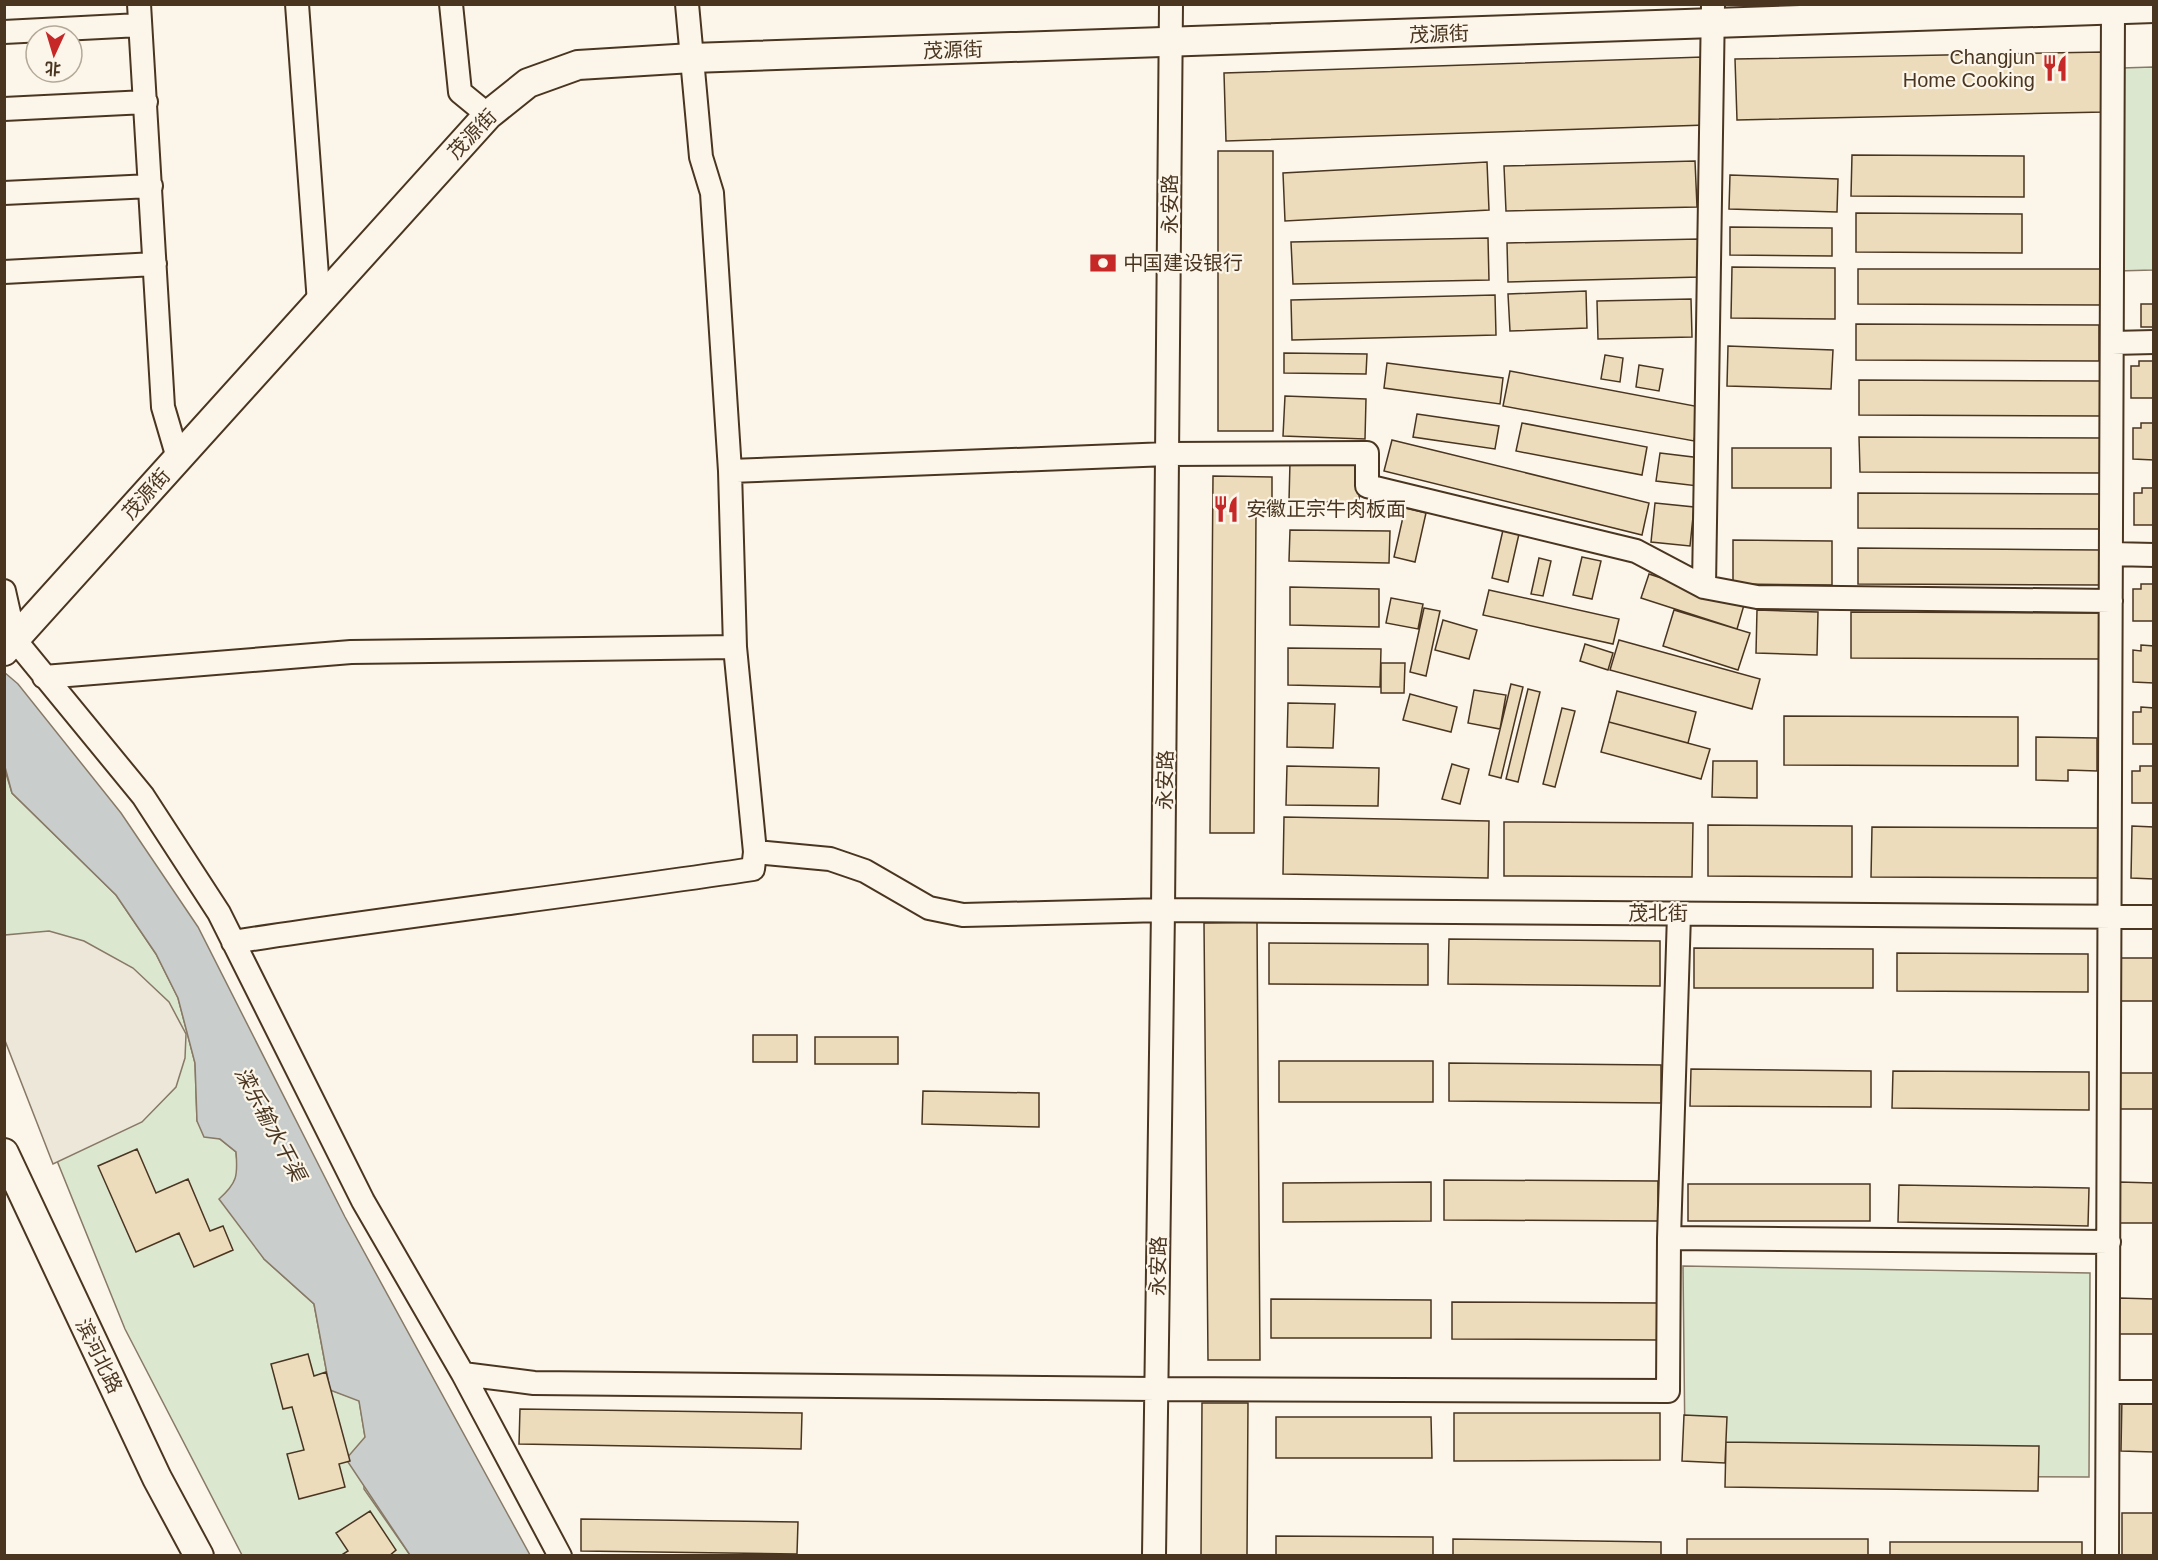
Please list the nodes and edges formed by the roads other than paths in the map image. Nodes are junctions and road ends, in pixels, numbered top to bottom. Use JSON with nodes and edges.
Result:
{"nodes":[{"id":1,"x":297,"y":4,"type":"edge"},
{"id":2,"x":451,"y":4,"type":"edge"},
{"id":3,"x":687,"y":4,"type":"edge"},
{"id":4,"x":1171,"y":4,"type":"edge"},
{"id":5,"x":2154,"y":8,"type":"edge"},
{"id":6,"x":2113,"y":9,"type":"junction"},
{"id":7,"x":140,"y":15,"type":"edge"},
{"id":8,"x":1714,"y":15,"type":"edge"},
{"id":9,"x":4,"y":32,"type":"edge"},
{"id":10,"x":1170,"y":43,"type":"junction"},
{"id":11,"x":692,"y":58,"type":"junction"},
{"id":12,"x":146,"y":102,"type":"junction"},
{"id":13,"x":4,"y":109,"type":"edge"},
{"id":14,"x":488,"y":115,"type":"junction"},
{"id":15,"x":151,"y":186,"type":"junction"},
{"id":16,"x":4,"y":193,"type":"edge"},
{"id":17,"x":155,"y":264,"type":"junction"},
{"id":18,"x":4,"y":272,"type":"edge"},
{"id":19,"x":319,"y":303,"type":"junction"},
{"id":20,"x":2154,"y":342,"type":"edge"},
{"id":21,"x":2112,"y":343,"type":"junction"},
{"id":22,"x":1168,"y":454,"type":"junction"},
{"id":23,"x":178,"y":458,"type":"junction"},
{"id":24,"x":730,"y":471,"type":"junction"},
{"id":25,"x":2111,"y":554,"type":"junction"},
{"id":26,"x":2154,"y":555,"type":"edge"},
{"id":27,"x":1704,"y":587,"type":"junction"},
{"id":28,"x":4,"y":591,"type":"edge"},
{"id":29,"x":2111,"y":601,"type":"junction"},
{"id":30,"x":11,"y":644,"type":"edge"},
{"id":31,"x":735,"y":647,"type":"junction"},
{"id":32,"x":44,"y":677,"type":"junction"},
{"id":33,"x":755,"y":852,"type":"junction"},
{"id":34,"x":1163,"y":910,"type":"junction"},
{"id":35,"x":1679,"y":914,"type":"junction"},
{"id":36,"x":2110,"y":917,"type":"junction"},
{"id":37,"x":2154,"y":917,"type":"edge"},
{"id":38,"x":233,"y":942,"type":"junction"},
{"id":39,"x":4,"y":1153,"type":"edge"},
{"id":40,"x":1669,"y":1238,"type":"junction"},
{"id":41,"x":2109,"y":1242,"type":"junction"},
{"id":42,"x":464,"y":1374,"type":"junction"},
{"id":43,"x":1156,"y":1389,"type":"junction"},
{"id":44,"x":2109,"y":1392,"type":"junction"},
{"id":45,"x":2154,"y":1392,"type":"edge"},
{"id":46,"x":199,"y":1556,"type":"edge"},
{"id":47,"x":560,"y":1556,"type":"edge"},
{"id":48,"x":1154,"y":1556,"type":"edge"},
{"id":49,"x":2107,"y":1556,"type":"edge"}],
"edges":[{"from":1,"to":19,"type":"street"},
{"from":2,"to":14,"type":"street"},
{"from":3,"to":11,"type":"street"},
{"from":4,"to":10,"type":"street","name":"永安路"},
{"from":5,"to":6,"type":"main road","name":"茂源街"},
{"from":6,"to":8,"type":"main road","name":"茂源街"},
{"from":6,"to":21,"type":"street"},
{"from":7,"to":9,"type":"street"},
{"from":7,"to":12,"type":"street"},
{"from":8,"to":10,"type":"main road","name":"茂源街"},
{"from":8,"to":27,"type":"street"},
{"from":10,"to":11,"type":"main road","name":"茂源街"},
{"from":10,"to":22,"type":"street","name":"永安路"},
{"from":11,"to":14,"type":"main road","name":"茂源街"},
{"from":11,"to":24,"type":"street"},
{"from":12,"to":13,"type":"street"},
{"from":12,"to":15,"type":"street"},
{"from":14,"to":19,"type":"main road","name":"茂源街"},
{"from":15,"to":16,"type":"street"},
{"from":15,"to":17,"type":"street"},
{"from":17,"to":18,"type":"street"},
{"from":17,"to":23,"type":"street"},
{"from":19,"to":23,"type":"main road","name":"茂源街"},
{"from":20,"to":21,"type":"street"},
{"from":21,"to":25,"type":"street"},
{"from":22,"to":24,"type":"street"},
{"from":22,"to":27,"type":"street"},
{"from":22,"to":34,"type":"street","name":"永安路"},
{"from":23,"to":30,"type":"main road","name":"茂源街"},
{"from":24,"to":31,"type":"street"},
{"from":25,"to":26,"type":"street"},
{"from":25,"to":29,"type":"street"},
{"from":27,"to":29,"type":"street"},
{"from":28,"to":30,"type":"street"},
{"from":29,"to":36,"type":"street"},
{"from":30,"to":32,"type":"street"},
{"from":31,"to":32,"type":"street"},
{"from":31,"to":33,"type":"street"},
{"from":32,"to":38,"type":"street"},
{"from":33,"to":34,"type":"street","name":"茂北街"},
{"from":33,"to":38,"type":"street"},
{"from":34,"to":35,"type":"street","name":"茂北街"},
{"from":34,"to":43,"type":"street","name":"永安路"},
{"from":35,"to":36,"type":"street","name":"茂北街"},
{"from":35,"to":40,"type":"street"},
{"from":36,"to":37,"type":"street","name":"茂北街"},
{"from":36,"to":41,"type":"street"},
{"from":38,"to":42,"type":"street"},
{"from":39,"to":46,"type":"main road","name":"滨河北路"},
{"from":40,"to":41,"type":"street"},
{"from":40,"to":43,"type":"street"},
{"from":41,"to":44,"type":"street"},
{"from":42,"to":43,"type":"street"},
{"from":42,"to":47,"type":"street"},
{"from":43,"to":48,"type":"street","name":"永安路"},
{"from":44,"to":45,"type":"street"},
{"from":44,"to":49,"type":"street"}]}
